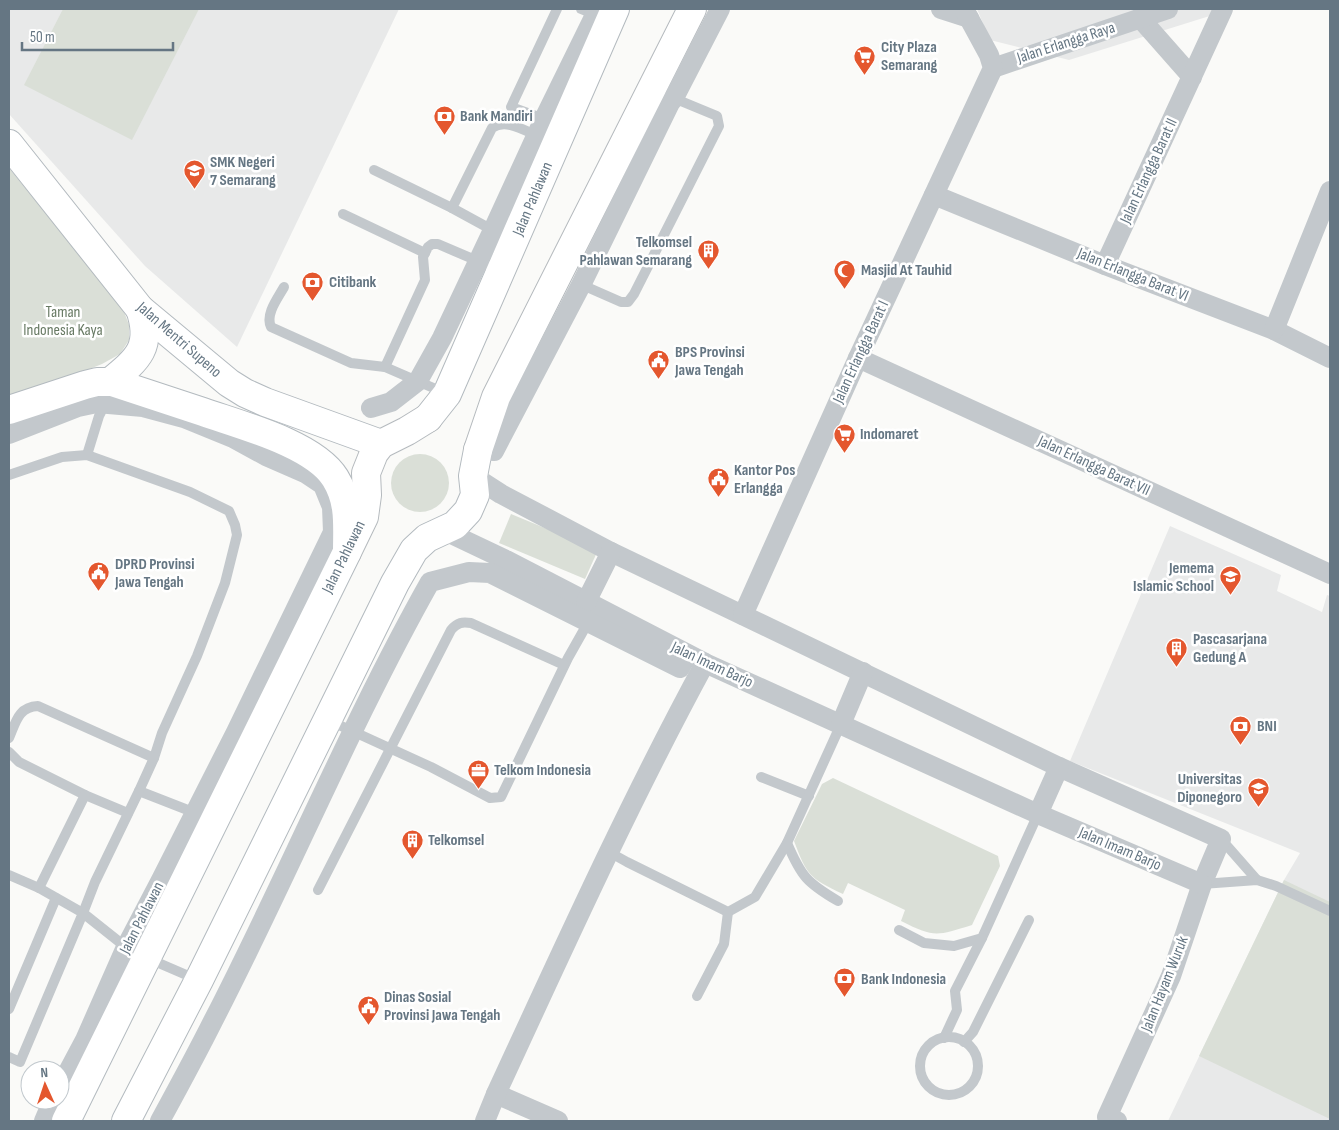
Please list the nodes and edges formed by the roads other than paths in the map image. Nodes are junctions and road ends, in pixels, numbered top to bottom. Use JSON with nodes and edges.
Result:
{"nodes":[{"id":1,"x":557,"y":9,"type":"edge"},
{"id":2,"x":692,"y":9,"type":"edge"},
{"id":3,"x":720,"y":9,"type":"edge"},
{"id":4,"x":941,"y":9,"type":"edge"},
{"id":5,"x":1168,"y":9,"type":"edge"},
{"id":6,"x":1223,"y":9,"type":"edge"},
{"id":7,"x":600,"y":13,"type":"edge"},
{"id":8,"x":966,"y":13,"type":"edge"},
{"id":9,"x":1140,"y":18,"type":"junction"},
{"id":10,"x":993,"y":68,"type":"junction"},
{"id":11,"x":1192,"y":76,"type":"junction"},
{"id":12,"x":663,"y":94,"type":"junction"},
{"id":13,"x":550,"y":131,"type":"junction"},
{"id":14,"x":9,"y":144,"type":"edge"},
{"id":15,"x":374,"y":170,"type":"dead end"},
{"id":16,"x":1330,"y":191,"type":"edge"},
{"id":17,"x":934,"y":194,"type":"junction"},
{"id":18,"x":452,"y":208,"type":"junction"},
{"id":19,"x":343,"y":214,"type":"dead end"},
{"id":20,"x":504,"y":236,"type":"junction"},
{"id":21,"x":425,"y":253,"type":"junction"},
{"id":22,"x":1105,"y":265,"type":"junction"},
{"id":23,"x":490,"y":266,"type":"junction"},
{"id":24,"x":569,"y":281,"type":"junction"},
{"id":25,"x":284,"y":287,"type":"dead end"},
{"id":26,"x":140,"y":309,"type":"junction"},
{"id":27,"x":1274,"y":330,"type":"junction"},
{"id":28,"x":858,"y":358,"type":"junction"},
{"id":29,"x":1330,"y":358,"type":"edge"},
{"id":30,"x":385,"y":367,"type":"junction"},
{"id":31,"x":418,"y":381,"type":"junction"},
{"id":32,"x":108,"y":393,"type":"junction"},
{"id":33,"x":447,"y":394,"type":"junction"},
{"id":34,"x":371,"y":408,"type":"dead end"},
{"id":35,"x":9,"y":410,"type":"edge"},
{"id":36,"x":9,"y":434,"type":"edge"},
{"id":37,"x":381,"y":444,"type":"junction"},
{"id":38,"x":87,"y":455,"type":"junction"},
{"id":39,"x":476,"y":463,"type":"junction"},
{"id":40,"x":9,"y":475,"type":"edge"},
{"id":41,"x":445,"y":531,"type":"junction"},
{"id":42,"x":348,"y":552,"type":"junction"},
{"id":43,"x":612,"y":552,"type":"junction"},
{"id":44,"x":1330,"y":574,"type":"edge"},
{"id":45,"x":590,"y":610,"type":"junction"},
{"id":46,"x":743,"y":615,"type":"junction"},
{"id":47,"x":705,"y":663,"type":"junction"},
{"id":48,"x":564,"y":665,"type":"junction"},
{"id":49,"x":863,"y":672,"type":"junction"},
{"id":50,"x":328,"y":719,"type":"junction"},
{"id":51,"x":841,"y":724,"type":"junction"},
{"id":52,"x":352,"y":731,"type":"junction"},
{"id":53,"x":9,"y":738,"type":"edge"},
{"id":54,"x":390,"y":749,"type":"junction"},
{"id":55,"x":9,"y":752,"type":"edge"},
{"id":56,"x":154,"y":758,"type":"junction"},
{"id":57,"x":1059,"y":767,"type":"junction"},
{"id":58,"x":762,"y":777,"type":"dead end"},
{"id":59,"x":138,"y":791,"type":"junction"},
{"id":60,"x":85,"y":795,"type":"junction"},
{"id":61,"x":809,"y":796,"type":"junction"},
{"id":62,"x":128,"y":814,"type":"junction"},
{"id":63,"x":1038,"y":814,"type":"junction"},
{"id":64,"x":204,"y":817,"type":"junction"},
{"id":65,"x":1221,"y":838,"type":"junction"},
{"id":66,"x":787,"y":843,"type":"junction"},
{"id":67,"x":610,"y":852,"type":"junction"},
{"id":68,"x":9,"y":875,"type":"edge"},
{"id":69,"x":1257,"y":880,"type":"junction"},
{"id":70,"x":1202,"y":884,"type":"junction"},
{"id":71,"x":38,"y":888,"type":"junction"},
{"id":72,"x":318,"y":890,"type":"dead end"},
{"id":73,"x":56,"y":898,"type":"junction"},
{"id":74,"x":838,"y":901,"type":"dead end"},
{"id":75,"x":1330,"y":910,"type":"edge"},
{"id":76,"x":728,"y":912,"type":"junction"},
{"id":77,"x":83,"y":913,"type":"junction"},
{"id":78,"x":1029,"y":920,"type":"dead end"},
{"id":79,"x":899,"y":930,"type":"dead end"},
{"id":80,"x":982,"y":938,"type":"junction"},
{"id":81,"x":137,"y":953,"type":"junction"},
{"id":82,"x":199,"y":980,"type":"junction"},
{"id":83,"x":697,"y":996,"type":"dead end"},
{"id":84,"x":9,"y":1009,"type":"edge"},
{"id":85,"x":944,"y":1038,"type":"junction"},
{"id":86,"x":964,"y":1042,"type":"junction"},
{"id":87,"x":9,"y":1057,"type":"edge"},
{"id":88,"x":70,"y":1068,"type":"edge"},
{"id":89,"x":496,"y":1094,"type":"junction"},
{"id":90,"x":1110,"y":1120,"type":"edge"},
{"id":91,"x":66,"y":1121,"type":"edge"},
{"id":92,"x":126,"y":1121,"type":"edge"},
{"id":93,"x":160,"y":1121,"type":"edge"},
{"id":94,"x":485,"y":1121,"type":"edge"},
{"id":95,"x":558,"y":1121,"type":"edge"}],
"edges":[{"from":1,"to":13,"type":"lane"},
{"from":2,"to":12,"type":"main road"},
{"from":3,"to":12,"type":"street"},
{"from":4,"to":8,"type":"street"},
{"from":5,"to":9,"type":"street","name":"Jalan Erlangga Raya"},
{"from":6,"to":11,"type":"street","name":"Jalan Erlangga Barat II"},
{"from":7,"to":13,"type":"main road","name":"Jalan Pahlawan"},
{"from":8,"to":10,"type":"street"},
{"from":9,"to":10,"type":"street","name":"Jalan Erlangga Raya"},
{"from":9,"to":11,"type":"street"},
{"from":10,"to":17,"type":"street","name":"Jalan Erlangga Barat I"},
{"from":11,"to":22,"type":"street","name":"Jalan Erlangga Barat II"},
{"from":12,"to":24,"type":"main road"},
{"from":12,"to":24,"type":"lane"},
{"from":13,"to":18,"type":"lane"},
{"from":13,"to":20,"type":"main road","name":"Jalan Pahlawan"},
{"from":14,"to":26,"type":"main road","name":"Jalan Mentri Supeno"},
{"from":15,"to":18,"type":"lane"},
{"from":16,"to":27,"type":"street"},
{"from":17,"to":22,"type":"street","name":"Jalan Erlangga Barat VI"},
{"from":17,"to":28,"type":"street","name":"Jalan Erlangga Barat I"},
{"from":18,"to":20,"type":"lane"},
{"from":19,"to":21,"type":"lane"},
{"from":20,"to":23,"type":"main road","name":"Jalan Pahlawan"},
{"from":21,"to":23,"type":"lane"},
{"from":21,"to":30,"type":"lane"},
{"from":22,"to":27,"type":"street","name":"Jalan Erlangga Barat VI"},
{"from":23,"to":31,"type":"street","name":"Jalan Pahlawan"},
{"from":23,"to":33,"type":"main road","name":"Jalan Pahlawan"},
{"from":24,"to":39,"type":"main road"},
{"from":25,"to":30,"type":"lane"},
{"from":26,"to":32,"type":"main road"},
{"from":26,"to":37,"type":"main road","name":"Jalan Mentri Supeno"},
{"from":27,"to":29,"type":"street","name":"Jalan Erlangga Barat VI"},
{"from":28,"to":44,"type":"street","name":"Jalan Erlangga Barat VII"},
{"from":28,"to":46,"type":"street","name":"Jalan Erlangga Barat I"},
{"from":30,"to":31,"type":"lane"},
{"from":31,"to":33,"type":"lane"},
{"from":31,"to":34,"type":"street","name":"Jalan Pahlawan"},
{"from":32,"to":35,"type":"main road"},
{"from":32,"to":36,"type":"street","name":"Jalan Pahlawan"},
{"from":32,"to":38,"type":"lane"},
{"from":32,"to":42,"type":"main road"},
{"from":32,"to":64,"type":"street","name":"Jalan Pahlawan"},
{"from":33,"to":37,"type":"main road","name":"Jalan Pahlawan"},
{"from":37,"to":42,"type":"main road","name":"Jalan Pahlawan"},
{"from":38,"to":40,"type":"lane"},
{"from":38,"to":56,"type":"lane"},
{"from":39,"to":41,"type":"main road"},
{"from":39,"to":43,"type":"street"},
{"from":41,"to":45,"type":"street","name":"Jalan Imam Barjo"},
{"from":41,"to":50,"type":"main road"},
{"from":42,"to":64,"type":"main road","name":"Jalan Pahlawan"},
{"from":43,"to":45,"type":"street"},
{"from":43,"to":46,"type":"street"},
{"from":45,"to":47,"type":"street","name":"Jalan Imam Barjo"},
{"from":45,"to":48,"type":"lane"},
{"from":45,"to":52,"type":"street"},
{"from":46,"to":49,"type":"street"},
{"from":47,"to":51,"type":"street","name":"Jalan Imam Barjo"},
{"from":47,"to":67,"type":"street"},
{"from":48,"to":54,"type":"lane"},
{"from":48,"to":54,"type":"lane"},
{"from":49,"to":51,"type":"street"},
{"from":49,"to":57,"type":"street"},
{"from":50,"to":52,"type":"lane"},
{"from":50,"to":82,"type":"main road"},
{"from":51,"to":61,"type":"lane"},
{"from":51,"to":63,"type":"street","name":"Jalan Imam Barjo"},
{"from":52,"to":54,"type":"lane"},
{"from":52,"to":93,"type":"street"},
{"from":53,"to":56,"type":"lane"},
{"from":54,"to":72,"type":"lane"},
{"from":55,"to":60,"type":"lane"},
{"from":56,"to":59,"type":"lane"},
{"from":57,"to":63,"type":"street"},
{"from":57,"to":65,"type":"street"},
{"from":58,"to":61,"type":"lane"},
{"from":59,"to":62,"type":"lane"},
{"from":59,"to":64,"type":"lane"},
{"from":60,"to":62,"type":"lane"},
{"from":60,"to":71,"type":"lane"},
{"from":61,"to":66,"type":"lane"},
{"from":62,"to":77,"type":"lane"},
{"from":63,"to":70,"type":"street","name":"Jalan Imam Barjo"},
{"from":63,"to":80,"type":"lane"},
{"from":64,"to":81,"type":"main road","name":"Jalan Pahlawan"},
{"from":65,"to":69,"type":"lane"},
{"from":65,"to":70,"type":"street","name":"Jalan Hayam Wuruk"},
{"from":66,"to":74,"type":"lane"},
{"from":66,"to":76,"type":"lane"},
{"from":67,"to":76,"type":"lane"},
{"from":67,"to":89,"type":"street"},
{"from":68,"to":71,"type":"lane"},
{"from":69,"to":70,"type":"lane"},
{"from":69,"to":75,"type":"lane"},
{"from":70,"to":90,"type":"street","name":"Jalan Hayam Wuruk"},
{"from":71,"to":73,"type":"lane"},
{"from":73,"to":77,"type":"lane"},
{"from":73,"to":84,"type":"lane"},
{"from":76,"to":83,"type":"lane"},
{"from":77,"to":81,"type":"lane"},
{"from":77,"to":87,"type":"lane"},
{"from":78,"to":86,"type":"lane"},
{"from":79,"to":80,"type":"lane"},
{"from":80,"to":85,"type":"lane"},
{"from":81,"to":82,"type":"lane","name":"Jalan Pahlawan"},
{"from":81,"to":88,"type":"street","name":"Jalan Pahlawan"},
{"from":81,"to":91,"type":"main road","name":"Jalan Pahlawan"},
{"from":82,"to":92,"type":"main road"},
{"from":85,"to":86,"type":"lane"},
{"from":85,"to":86,"type":"lane"},
{"from":89,"to":94,"type":"street"},
{"from":89,"to":95,"type":"street"}]}
